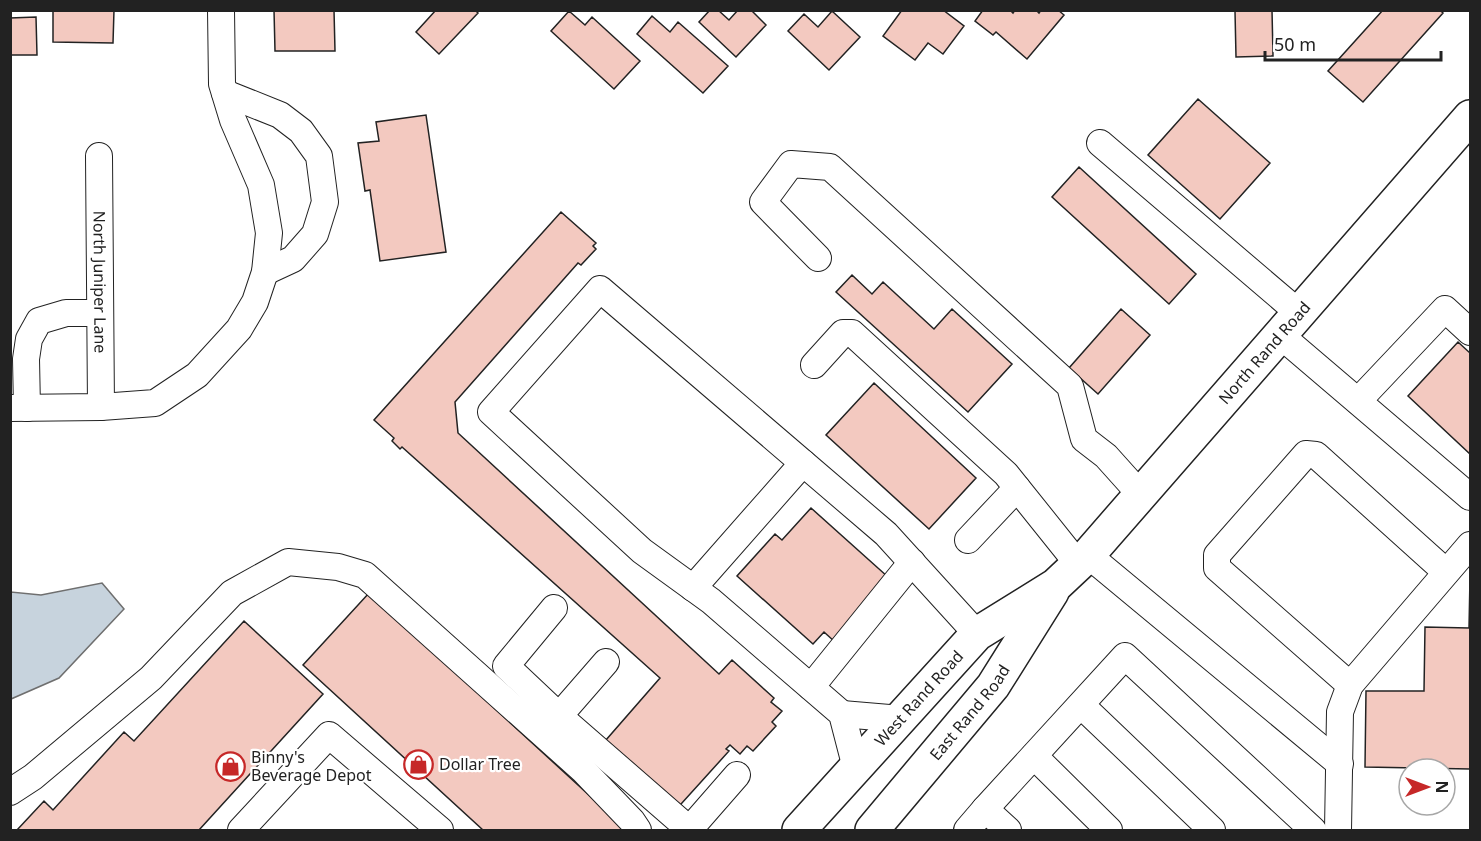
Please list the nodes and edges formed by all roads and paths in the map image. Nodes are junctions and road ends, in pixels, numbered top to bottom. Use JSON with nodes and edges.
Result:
{"nodes":[{"id":1,"x":221,"y":10,"type":"edge"},
{"id":2,"x":225,"y":93,"type":"junction"},
{"id":3,"x":1470,"y":117,"type":"edge"},
{"id":4,"x":1100,"y":143,"type":"dead end"},
{"id":5,"x":99,"y":156,"type":"dead end"},
{"id":6,"x":818,"y":258,"type":"dead end"},
{"id":7,"x":265,"y":272,"type":"junction"},
{"id":8,"x":100,"y":313,"type":"junction"},
{"id":9,"x":1290,"y":324,"type":"junction"},
{"id":10,"x":1470,"y":332,"type":"edge"},
{"id":11,"x":814,"y":365,"type":"dead end"},
{"id":12,"x":1358,"y":401,"type":"junction"},
{"id":13,"x":101,"y":407,"type":"junction"},
{"id":14,"x":19,"y":408,"type":"edge"},
{"id":15,"x":803,"y":463,"type":"junction"},
{"id":16,"x":1017,"y":488,"type":"junction"},
{"id":17,"x":1141,"y":495,"type":"junction"},
{"id":18,"x":1470,"y":497,"type":"edge"},
{"id":19,"x":968,"y":540,"type":"dead end"},
{"id":20,"x":1470,"y":545,"type":"edge"},
{"id":21,"x":912,"y":562,"type":"junction"},
{"id":22,"x":1074,"y":568,"type":"junction"},
{"id":23,"x":1446,"y":572,"type":"junction"},
{"id":24,"x":693,"y":588,"type":"junction"},
{"id":25,"x":554,"y":608,"type":"dead end"},
{"id":26,"x":977,"y":634,"type":"junction"},
{"id":27,"x":606,"y":662,"type":"dead end"},
{"id":28,"x":1350,"y":685,"type":"junction"},
{"id":29,"x":811,"y":687,"type":"junction"},
{"id":30,"x":1081,"y":705,"type":"junction"},
{"id":31,"x":842,"y":714,"type":"junction"},
{"id":32,"x":559,"y":716,"type":"junction"},
{"id":33,"x":901,"y":719,"type":"junction"},
{"id":34,"x":1034,"y":756,"type":"junction"},
{"id":35,"x":1340,"y":764,"type":"junction"},
{"id":36,"x":856,"y":768,"type":"junction"},
{"id":37,"x":737,"y":775,"type":"dead end"},
{"id":38,"x":10,"y":792,"type":"edge"},
{"id":39,"x":985,"y":809,"type":"junction"},
{"id":40,"x":689,"y":830,"type":"edge"},
{"id":41,"x":241,"y":831,"type":"edge"},
{"id":42,"x":440,"y":831,"type":"edge"},
{"id":43,"x":638,"y":831,"type":"edge"},
{"id":44,"x":800,"y":831,"type":"edge"},
{"id":45,"x":872,"y":831,"type":"edge"},
{"id":46,"x":967,"y":831,"type":"edge"},
{"id":47,"x":1008,"y":831,"type":"edge"},
{"id":48,"x":1109,"y":831,"type":"edge"},
{"id":49,"x":1212,"y":831,"type":"edge"},
{"id":50,"x":1313,"y":831,"type":"edge"},
{"id":51,"x":1338,"y":831,"type":"edge"}],
"edges":[{"from":1,"to":2,"type":"street"},
{"from":2,"to":7,"type":"street"},
{"from":2,"to":7,"type":"street"},
{"from":3,"to":9,"type":"main road","name":"North Rand Road"},
{"from":4,"to":9,"type":"street"},
{"from":5,"to":8,"type":"street","name":"North Juniper Lane"},
{"from":6,"to":17,"type":"street"},
{"from":7,"to":13,"type":"street"},
{"from":8,"to":13,"type":"street","name":"North Juniper Lane"},
{"from":8,"to":14,"type":"street"},
{"from":9,"to":12,"type":"street"},
{"from":9,"to":17,"type":"main road","name":"North Rand Road"},
{"from":10,"to":12,"type":"street"},
{"from":11,"to":16,"type":"street"},
{"from":12,"to":18,"type":"street"},
{"from":13,"to":14,"type":"street"},
{"from":15,"to":21,"type":"street"},
{"from":15,"to":24,"type":"street"},
{"from":15,"to":24,"type":"street"},
{"from":16,"to":19,"type":"street"},
{"from":16,"to":22,"type":"street"},
{"from":17,"to":22,"type":"main road","name":"North Rand Road"},
{"from":20,"to":23,"type":"street"},
{"from":21,"to":26,"type":"street"},
{"from":21,"to":29,"type":"street"},
{"from":22,"to":26,"type":"main road","name":"West Rand Road"},
{"from":22,"to":35,"type":"street"},
{"from":22,"to":45,"type":"main road","name":"East Rand Road"},
{"from":23,"to":28,"type":"street"},
{"from":23,"to":28,"type":"street"},
{"from":24,"to":29,"type":"street"},
{"from":25,"to":32,"type":"street"},
{"from":26,"to":33,"type":"main road","name":"West Rand Road"},
{"from":27,"to":32,"type":"street"},
{"from":28,"to":35,"type":"street"},
{"from":29,"to":31,"type":"street"},
{"from":30,"to":34,"type":"street"},
{"from":30,"to":49,"type":"street"},
{"from":30,"to":50,"type":"street"},
{"from":31,"to":33,"type":"street"},
{"from":31,"to":36,"type":"street"},
{"from":32,"to":40,"type":"street"},
{"from":33,"to":36,"type":"main road","name":"West Rand Road"},
{"from":34,"to":39,"type":"street"},
{"from":34,"to":48,"type":"street"},
{"from":35,"to":51,"type":"street"},
{"from":36,"to":44,"type":"main road","name":"West Rand Road"},
{"from":37,"to":40,"type":"street"},
{"from":38,"to":43,"type":"street"},
{"from":39,"to":46,"type":"street"},
{"from":39,"to":47,"type":"street"},
{"from":41,"to":42,"type":"street"}]}
